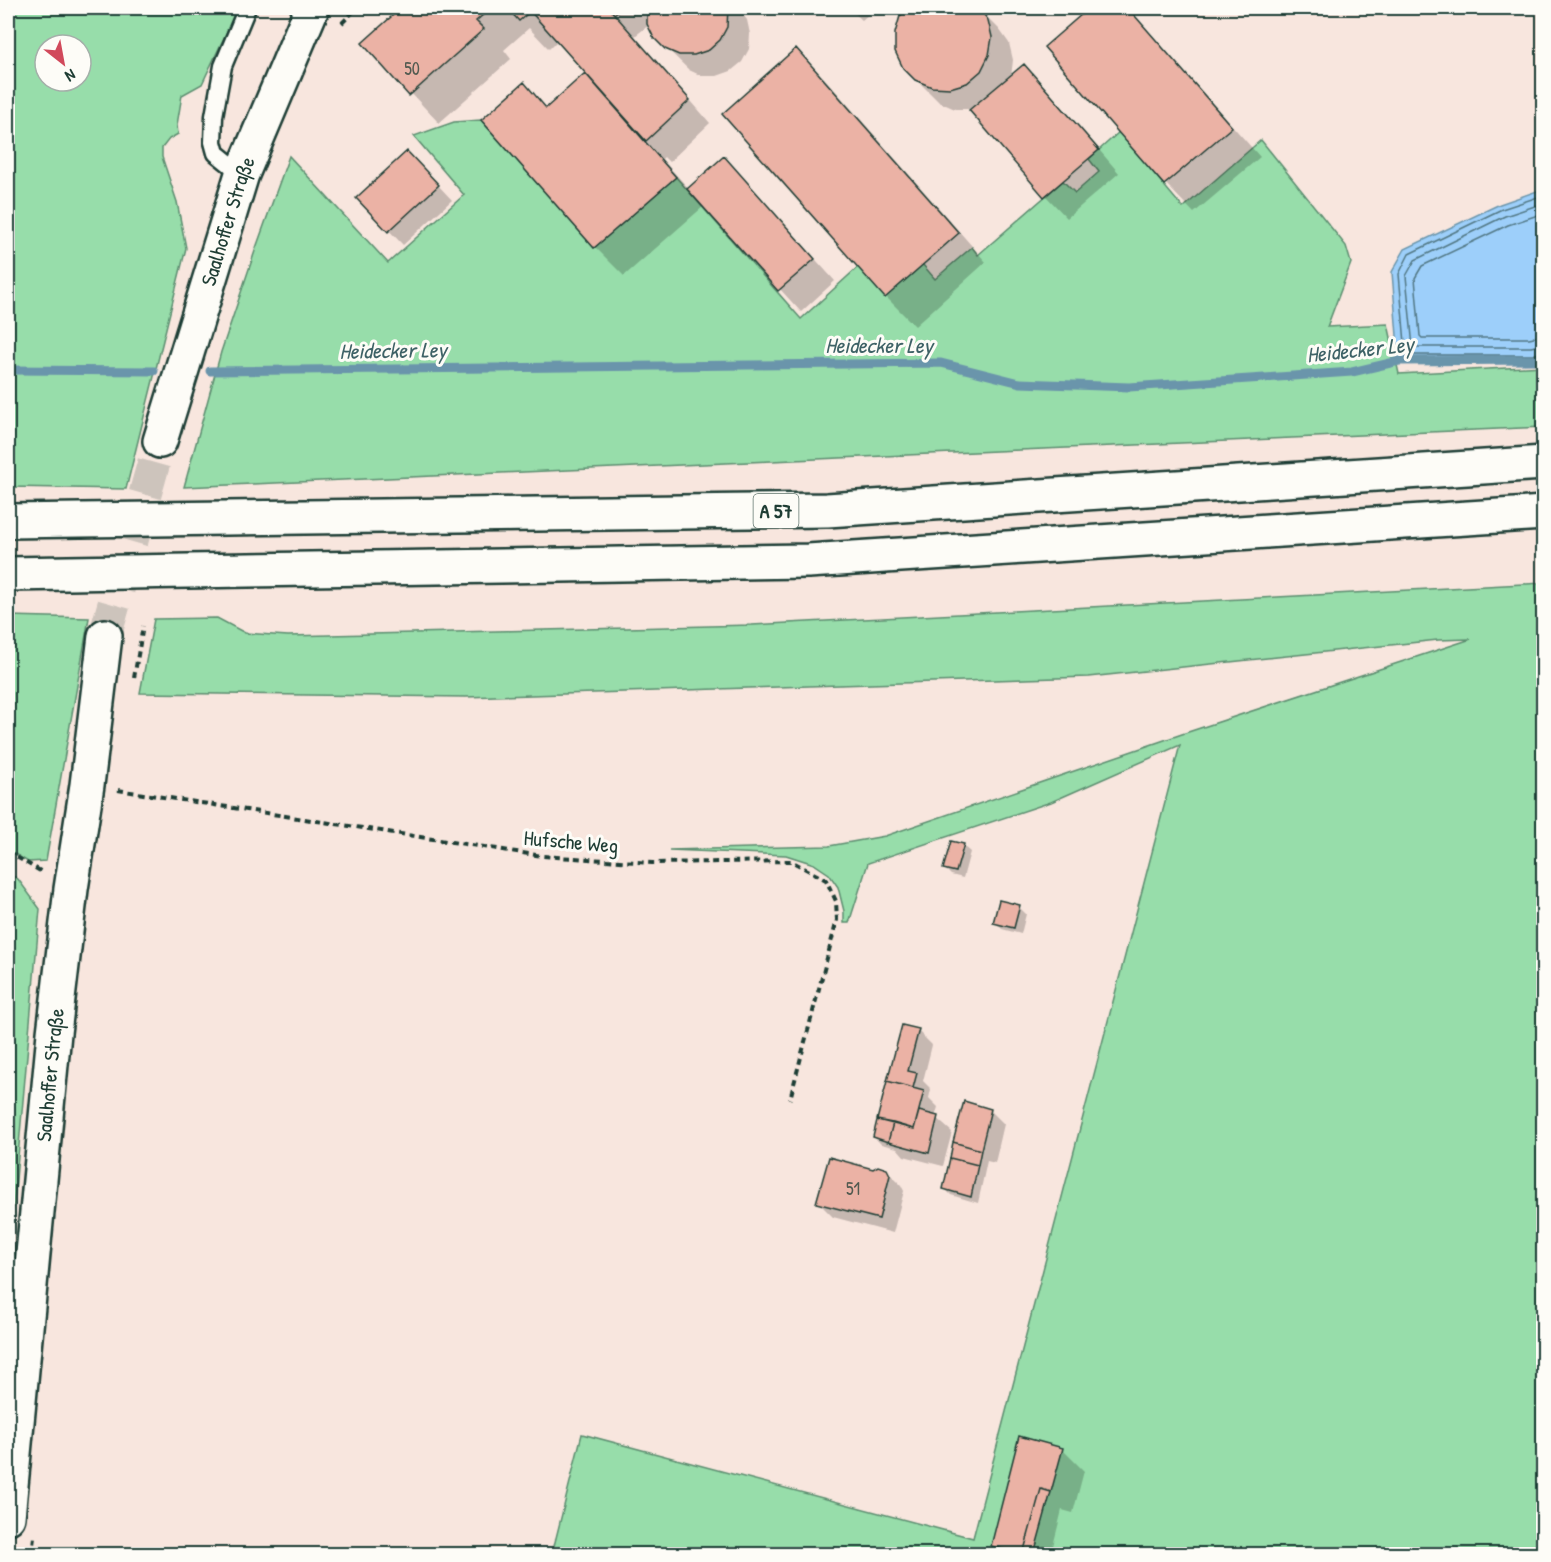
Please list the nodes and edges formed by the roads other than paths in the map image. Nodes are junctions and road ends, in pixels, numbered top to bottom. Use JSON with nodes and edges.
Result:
{"nodes":[{"id":1,"x":246,"y":8,"type":"edge"},
{"id":2,"x":312,"y":8,"type":"edge"},
{"id":3,"x":242,"y":174,"type":"junction"},
{"id":4,"x":160,"y":441,"type":"tunnel mouth"},
{"id":5,"x":1544,"y":463,"type":"edge"},
{"id":6,"x":1544,"y":513,"type":"edge"},
{"id":7,"x":8,"y":521,"type":"edge"},
{"id":8,"x":8,"y":574,"type":"edge"},
{"id":9,"x":105,"y":636,"type":"tunnel mouth"},
{"id":10,"x":8,"y":1517,"type":"edge"}],
"edges":[{"from":1,"to":3,"type":"lane"},
{"from":2,"to":3,"type":"main road","name":"Saalhoffer Straße"},
{"from":3,"to":4,"type":"main road","name":"Saalhoffer Straße"},
{"from":5,"to":7,"type":"main road","number":"A 57"},
{"from":6,"to":8,"type":"main road"},
{"from":9,"to":10,"type":"main road","name":"Saalhoffer Straße"}]}
